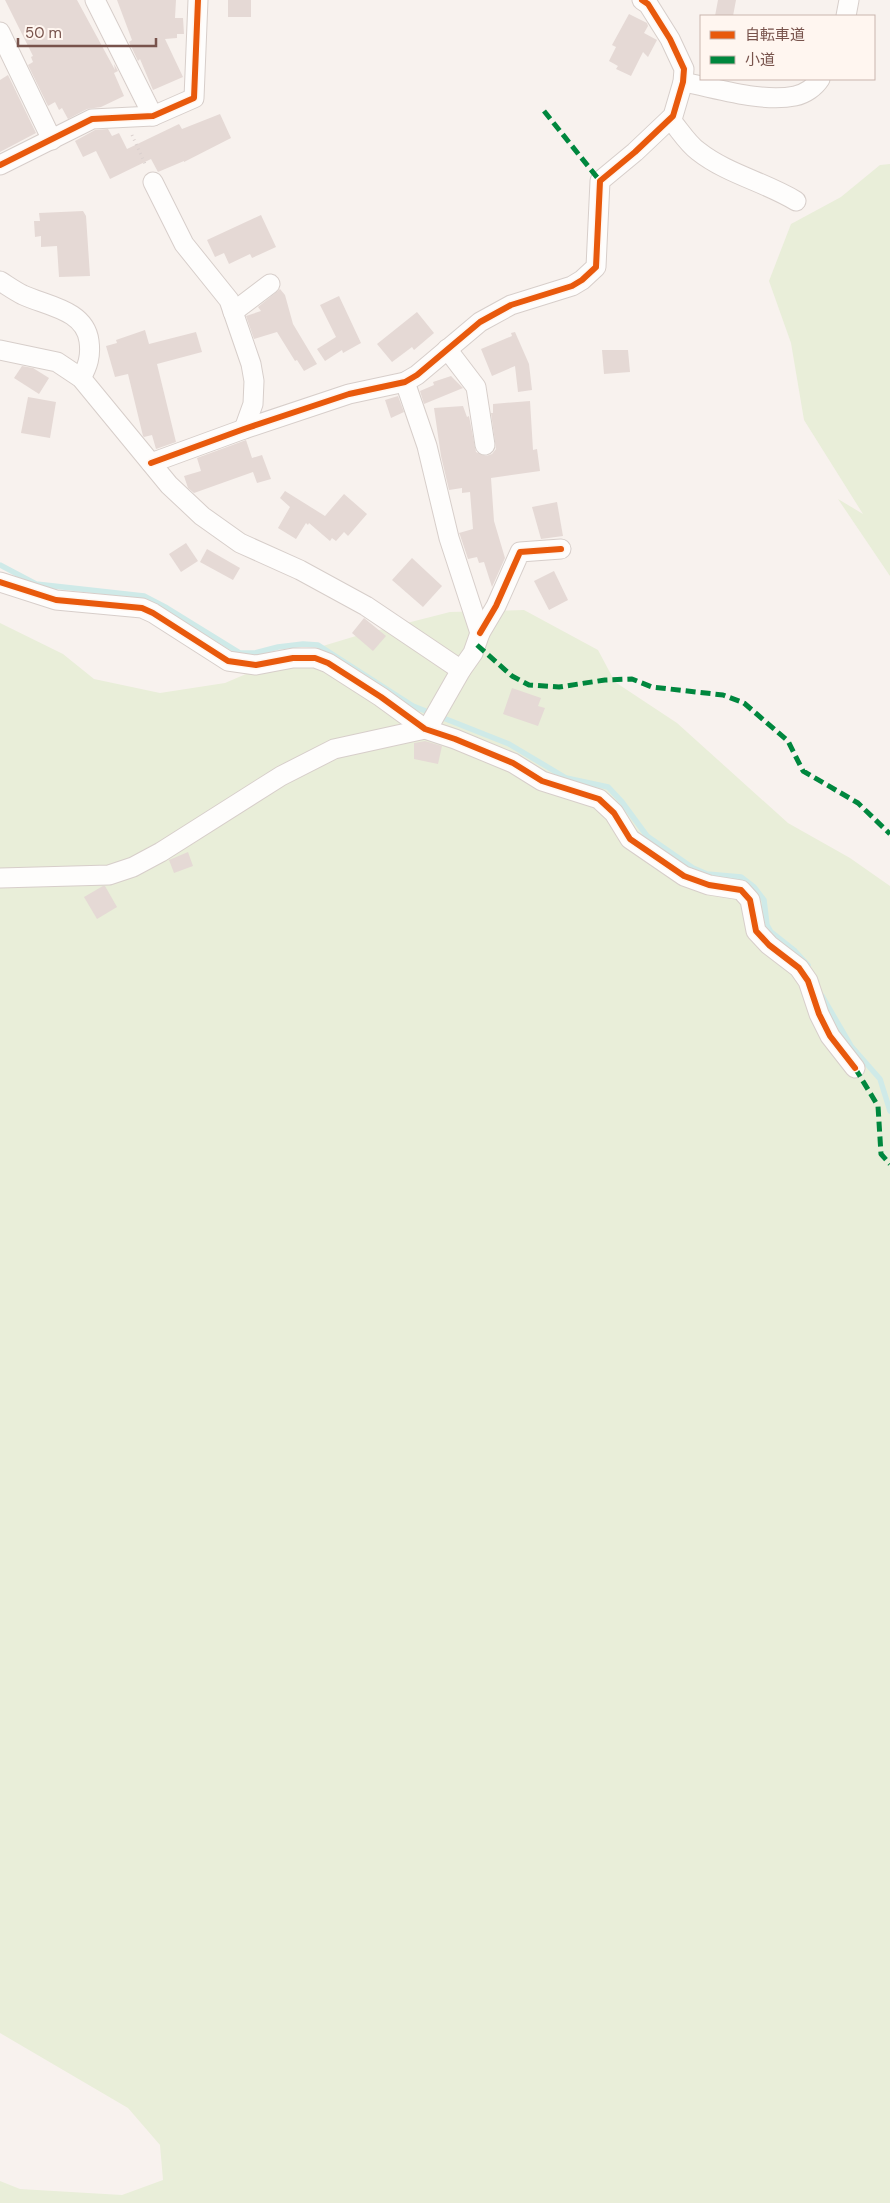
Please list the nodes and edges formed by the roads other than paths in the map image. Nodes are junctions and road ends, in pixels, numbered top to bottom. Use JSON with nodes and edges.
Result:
{"nodes":[{"id":1,"x":95,"y":0,"type":"edge"},
{"id":2,"x":198,"y":0,"type":"edge"},
{"id":3,"x":642,"y":0,"type":"edge"},
{"id":4,"x":849,"y":0,"type":"edge"},
{"id":5,"x":846,"y":15,"type":"edge"},
{"id":6,"x":0,"y":32,"type":"edge"},
{"id":7,"x":819,"y":80,"type":"edge"},
{"id":8,"x":683,"y":82,"type":"junction"},
{"id":9,"x":153,"y":116,"type":"junction"},
{"id":10,"x":670,"y":119,"type":"junction"},
{"id":11,"x":52,"y":140,"type":"junction"},
{"id":12,"x":0,"y":165,"type":"edge"},
{"id":13,"x":153,"y":182,"type":"road end"},
{"id":14,"x":796,"y":201,"type":"dead end"},
{"id":15,"x":0,"y":281,"type":"edge"},
{"id":16,"x":270,"y":284,"type":"dead end"},
{"id":17,"x":233,"y":312,"type":"junction"},
{"id":18,"x":0,"y":350,"type":"edge"},
{"id":19,"x":447,"y":350,"type":"junction"},
{"id":20,"x":81,"y":378,"type":"junction"},
{"id":21,"x":405,"y":382,"type":"junction"},
{"id":22,"x":244,"y":429,"type":"junction"},
{"id":23,"x":485,"y":445,"type":"dead end"},
{"id":24,"x":151,"y":463,"type":"junction"},
{"id":25,"x":561,"y":549,"type":"dead end"},
{"id":26,"x":0,"y":582,"type":"edge"},
{"id":27,"x":480,"y":633,"type":"junction"},
{"id":28,"x":461,"y":670,"type":"junction"},
{"id":29,"x":431,"y":721,"type":"junction"},
{"id":30,"x":0,"y":878,"type":"edge"},
{"id":31,"x":855,"y":1068,"type":"dead end"}],
"edges":[{"from":1,"to":9,"type":"street"},
{"from":2,"to":9,"type":"street"},
{"from":3,"to":8,"type":"street"},
{"from":4,"to":5,"type":"street"},
{"from":6,"to":11,"type":"street"},
{"from":7,"to":8,"type":"street"},
{"from":8,"to":10,"type":"street"},
{"from":9,"to":11,"type":"street"},
{"from":10,"to":14,"type":"street"},
{"from":10,"to":19,"type":"street"},
{"from":11,"to":12,"type":"street"},
{"from":13,"to":17,"type":"street"},
{"from":15,"to":20,"type":"street"},
{"from":16,"to":17,"type":"street"},
{"from":17,"to":22,"type":"street"},
{"from":18,"to":20,"type":"street"},
{"from":19,"to":21,"type":"street"},
{"from":19,"to":23,"type":"street"},
{"from":20,"to":24,"type":"street"},
{"from":21,"to":22,"type":"street"},
{"from":21,"to":27,"type":"street"},
{"from":22,"to":24,"type":"street"},
{"from":24,"to":28,"type":"street"},
{"from":25,"to":27,"type":"street"},
{"from":26,"to":29,"type":"street"},
{"from":27,"to":28,"type":"street"},
{"from":28,"to":29,"type":"street"},
{"from":29,"to":30,"type":"street"},
{"from":29,"to":31,"type":"street"}]}
